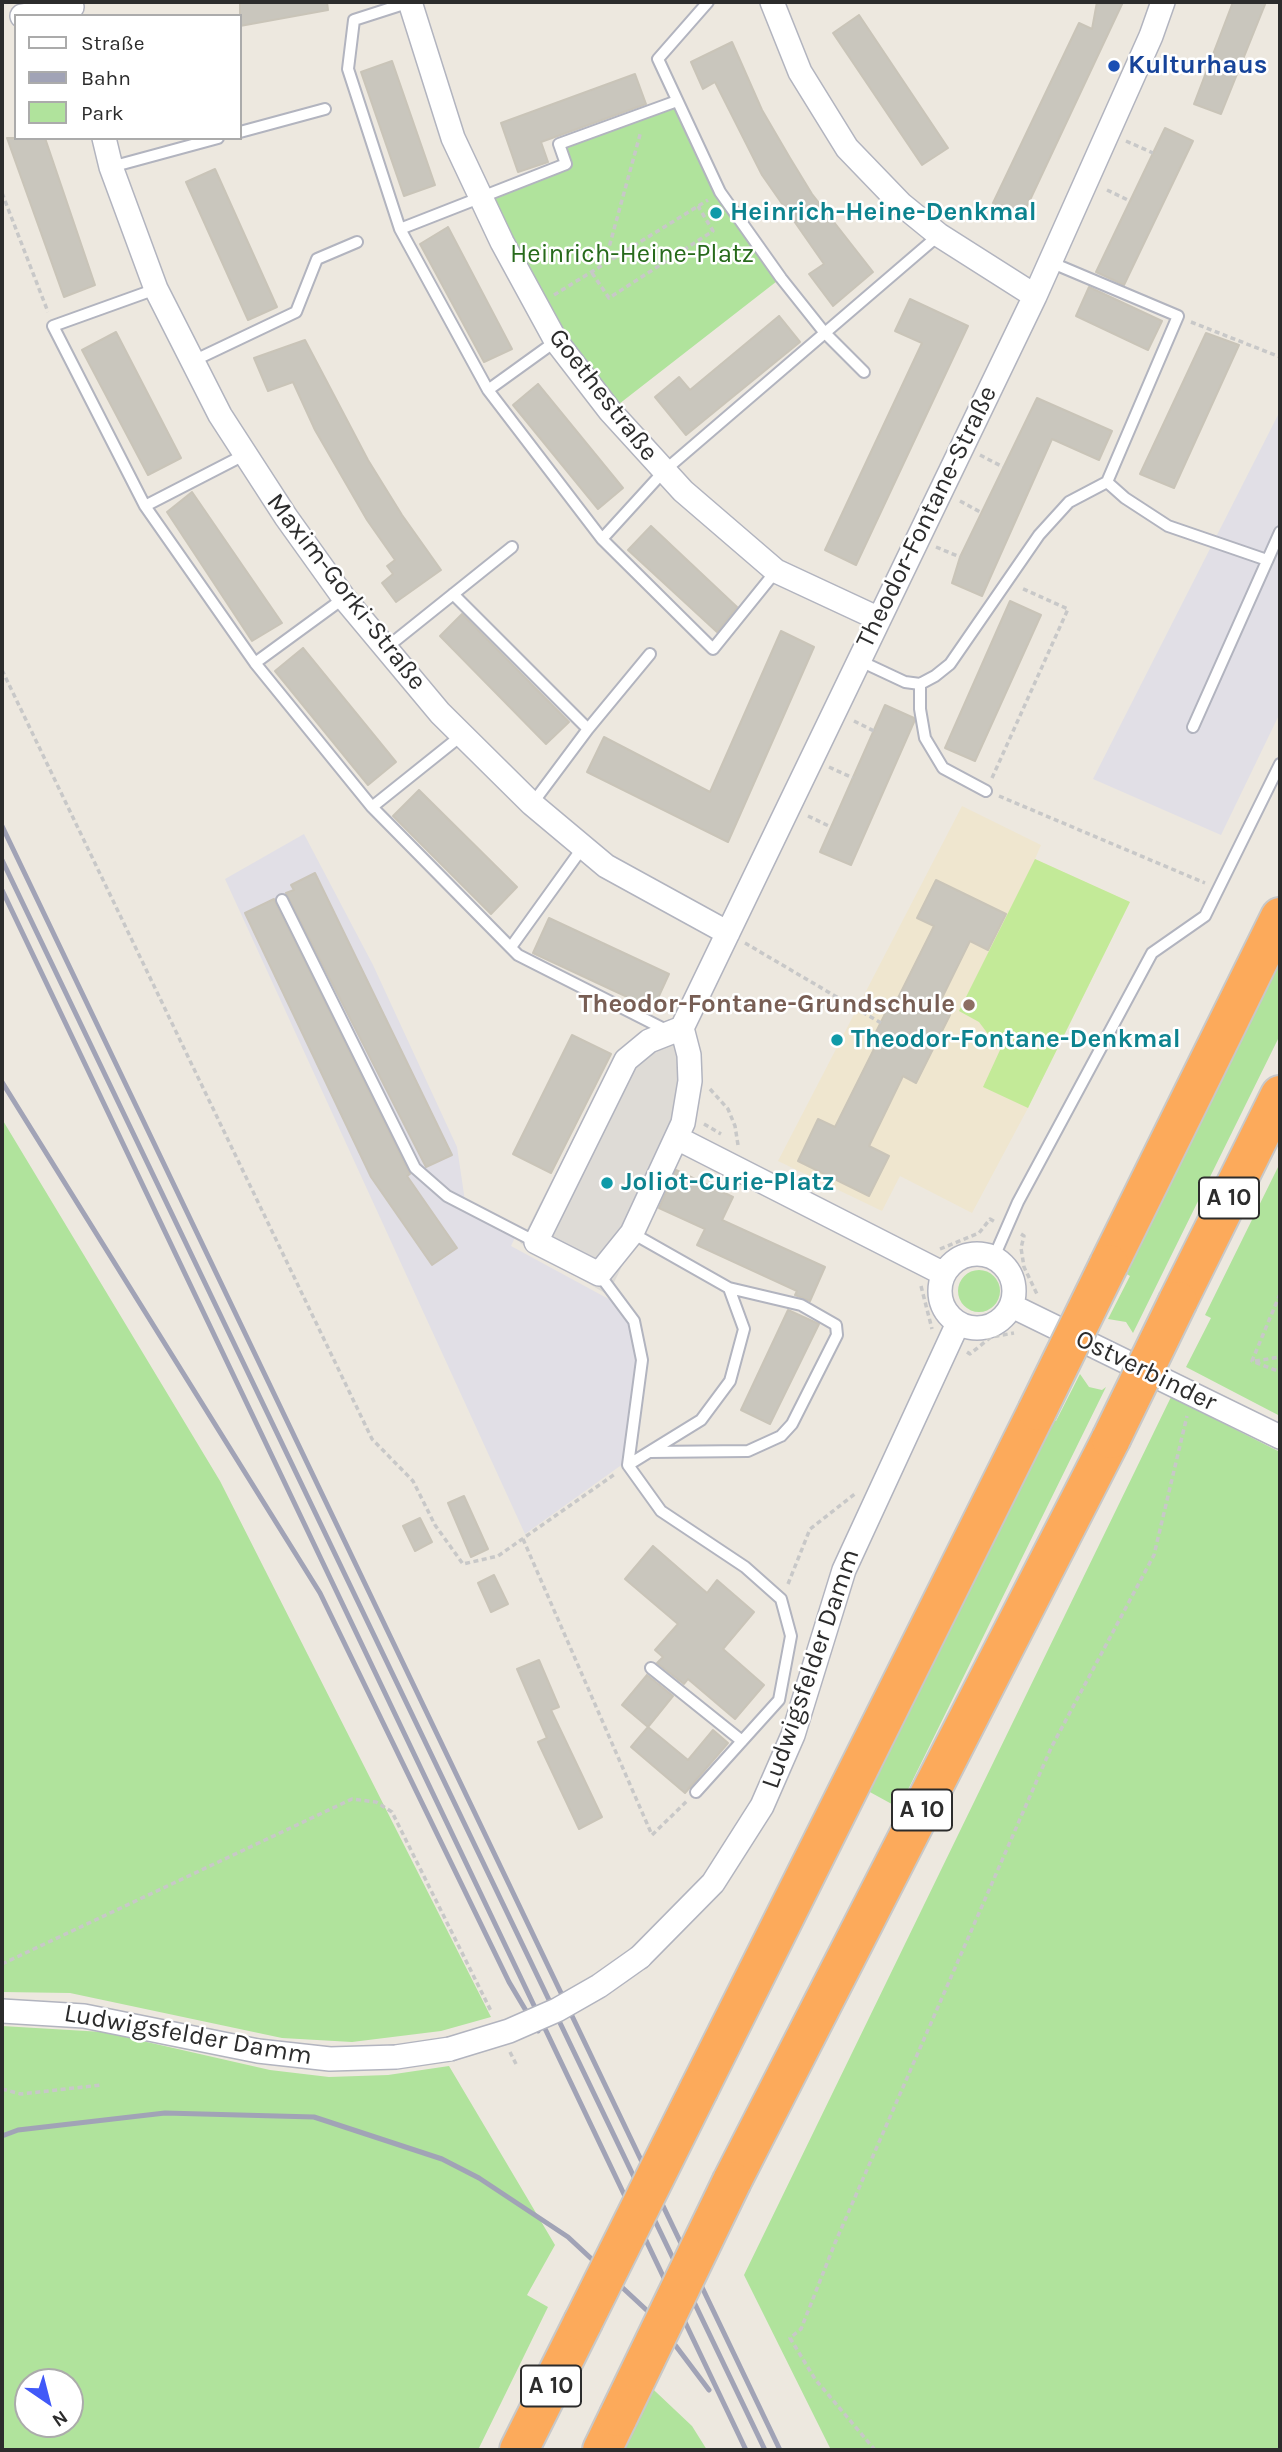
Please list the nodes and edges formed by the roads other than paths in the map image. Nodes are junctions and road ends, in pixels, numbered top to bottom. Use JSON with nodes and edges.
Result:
{"nodes":[{"id":1,"x":410,"y":2,"type":"edge"},
{"id":2,"x":708,"y":2,"type":"edge"},
{"id":3,"x":772,"y":2,"type":"edge"},
{"id":4,"x":1163,"y":2,"type":"edge"},
{"id":5,"x":73,"y":8,"type":"edge"},
{"id":6,"x":35,"y":14,"type":"edge"},
{"id":7,"x":677,"y":101,"type":"junction"},
{"id":8,"x":325,"y":109,"type":"dead end"},
{"id":9,"x":242,"y":131,"type":"edge"},
{"id":10,"x":104,"y":140,"type":"edge"},
{"id":11,"x":211,"y":140,"type":"edge"},
{"id":12,"x":111,"y":167,"type":"junction"},
{"id":13,"x":481,"y":197,"type":"junction"},
{"id":14,"x":400,"y":229,"type":"junction"},
{"id":15,"x":939,"y":235,"type":"junction"},
{"id":16,"x":357,"y":242,"type":"dead end"},
{"id":17,"x":1050,"y":262,"type":"junction"},
{"id":18,"x":156,"y":289,"type":"junction"},
{"id":19,"x":1035,"y":296,"type":"junction"},
{"id":20,"x":824,"y":332,"type":"junction"},
{"id":21,"x":556,"y":341,"type":"junction"},
{"id":22,"x":193,"y":361,"type":"junction"},
{"id":23,"x":864,"y":372,"type":"dead end"},
{"id":24,"x":488,"y":390,"type":"junction"},
{"id":25,"x":244,"y":455,"type":"junction"},
{"id":26,"x":664,"y":471,"type":"junction"},
{"id":27,"x":1107,"y":482,"type":"junction"},
{"id":28,"x":145,"y":506,"type":"junction"},
{"id":29,"x":1280,"y":532,"type":"edge"},
{"id":30,"x":602,"y":540,"type":"junction"},
{"id":31,"x":512,"y":547,"type":"dead end"},
{"id":32,"x":1268,"y":560,"type":"junction"},
{"id":33,"x":776,"y":571,"type":"junction"},
{"id":34,"x":453,"y":594,"type":"junction"},
{"id":35,"x":344,"y":598,"type":"junction"},
{"id":36,"x":877,"y":618,"type":"junction"},
{"id":37,"x":386,"y":648,"type":"junction"},
{"id":38,"x":650,"y":654,"type":"dead end"},
{"id":39,"x":857,"y":660,"type":"junction"},
{"id":40,"x":255,"y":663,"type":"junction"},
{"id":41,"x":920,"y":684,"type":"junction"},
{"id":42,"x":1193,"y":727,"type":"dead end"},
{"id":43,"x":588,"y":729,"type":"junction"},
{"id":44,"x":462,"y":735,"type":"junction"},
{"id":45,"x":1280,"y":764,"type":"edge"},
{"id":46,"x":986,"y":791,"type":"road end"},
{"id":47,"x":532,"y":804,"type":"junction"},
{"id":48,"x":372,"y":807,"type":"junction"},
{"id":49,"x":583,"y":847,"type":"junction"},
{"id":50,"x":282,"y":900,"type":"dead end"},
{"id":51,"x":1280,"y":917,"type":"edge"},
{"id":52,"x":728,"y":933,"type":"junction"},
{"id":53,"x":511,"y":947,"type":"junction"},
{"id":54,"x":676,"y":1030,"type":"junction"},
{"id":55,"x":1280,"y":1095,"type":"edge"},
{"id":56,"x":677,"y":1138,"type":"junction"},
{"id":57,"x":632,"y":1233,"type":"junction"},
{"id":58,"x":536,"y":1242,"type":"junction"},
{"id":59,"x":935,"y":1257,"type":"junction"},
{"id":60,"x":994,"y":1257,"type":"junction"},
{"id":61,"x":599,"y":1274,"type":"junction"},
{"id":62,"x":729,"y":1288,"type":"junction"},
{"id":63,"x":1012,"y":1306,"type":"junction"},
{"id":64,"x":958,"y":1323,"type":"junction"},
{"id":65,"x":1280,"y":1437,"type":"edge"},
{"id":66,"x":649,"y":1452,"type":"junction"},
{"id":67,"x":628,"y":1465,"type":"junction"},
{"id":68,"x":651,"y":1668,"type":"dead end"},
{"id":69,"x":742,"y":1741,"type":"junction"},
{"id":70,"x":696,"y":1792,"type":"road end"},
{"id":71,"x":2,"y":2011,"type":"edge"},
{"id":72,"x":610,"y":2434,"type":"edge"},
{"id":73,"x":519,"y":2450,"type":"edge"}],
"edges":[{"from":1,"to":13,"type":"street","name":"Goethestraße"},
{"from":1,"to":14,"type":"lane"},
{"from":2,"to":7,"type":"lane"},
{"from":3,"to":15,"type":"street"},
{"from":4,"to":17,"type":"street","name":"Theodor-Fontane-Straße"},
{"from":5,"to":6,"type":"street"},
{"from":7,"to":13,"type":"lane"},
{"from":7,"to":20,"type":"lane"},
{"from":8,"to":9,"type":"lane"},
{"from":10,"to":12,"type":"street","name":"Maxim-Gorki-Straße"},
{"from":11,"to":12,"type":"lane"},
{"from":12,"to":18,"type":"street","name":"Maxim-Gorki-Straße"},
{"from":13,"to":14,"type":"lane"},
{"from":13,"to":21,"type":"street","name":"Goethestraße"},
{"from":14,"to":24,"type":"lane"},
{"from":15,"to":19,"type":"street"},
{"from":15,"to":20,"type":"lane"},
{"from":16,"to":22,"type":"lane"},
{"from":17,"to":19,"type":"street","name":"Theodor-Fontane-Straße"},
{"from":17,"to":27,"type":"lane"},
{"from":18,"to":22,"type":"street","name":"Maxim-Gorki-Straße"},
{"from":18,"to":28,"type":"lane"},
{"from":19,"to":36,"type":"street","name":"Theodor-Fontane-Straße"},
{"from":20,"to":23,"type":"lane"},
{"from":20,"to":26,"type":"lane"},
{"from":21,"to":24,"type":"lane"},
{"from":21,"to":26,"type":"street","name":"Goethestraße"},
{"from":22,"to":25,"type":"street","name":"Maxim-Gorki-Straße"},
{"from":24,"to":30,"type":"lane"},
{"from":25,"to":28,"type":"lane"},
{"from":25,"to":35,"type":"street","name":"Maxim-Gorki-Straße"},
{"from":26,"to":30,"type":"lane"},
{"from":26,"to":33,"type":"street","name":"Goethestraße"},
{"from":27,"to":32,"type":"lane"},
{"from":27,"to":41,"type":"lane"},
{"from":28,"to":40,"type":"lane"},
{"from":29,"to":32,"type":"lane"},
{"from":30,"to":33,"type":"lane"},
{"from":31,"to":34,"type":"lane"},
{"from":32,"to":42,"type":"lane"},
{"from":33,"to":36,"type":"street","name":"Goethestraße"},
{"from":34,"to":37,"type":"lane"},
{"from":34,"to":43,"type":"lane"},
{"from":35,"to":37,"type":"street","name":"Maxim-Gorki-Straße"},
{"from":35,"to":40,"type":"lane"},
{"from":36,"to":39,"type":"street","name":"Theodor-Fontane-Straße"},
{"from":37,"to":44,"type":"street","name":"Maxim-Gorki-Straße"},
{"from":38,"to":43,"type":"lane"},
{"from":39,"to":41,"type":"lane"},
{"from":39,"to":52,"type":"street","name":"Theodor-Fontane-Straße"},
{"from":40,"to":48,"type":"lane"},
{"from":41,"to":46,"type":"lane"},
{"from":43,"to":47,"type":"lane"},
{"from":44,"to":47,"type":"street","name":"Maxim-Gorki-Straße"},
{"from":44,"to":48,"type":"lane"},
{"from":45,"to":60,"type":"lane"},
{"from":47,"to":49,"type":"street","name":"Maxim-Gorki-Straße"},
{"from":48,"to":53,"type":"lane"},
{"from":49,"to":52,"type":"street","name":"Maxim-Gorki-Straße"},
{"from":49,"to":53,"type":"lane"},
{"from":50,"to":58,"type":"lane"},
{"from":51,"to":73,"type":"highway","number":"A 10","bridge":true},
{"from":52,"to":54,"type":"street","name":"Theodor-Fontane-Straße"},
{"from":53,"to":54,"type":"lane"},
{"from":54,"to":56,"type":"street"},
{"from":54,"to":58,"type":"street"},
{"from":55,"to":72,"type":"highway","number":"A 10","bridge":true},
{"from":56,"to":57,"type":"street"},
{"from":56,"to":59,"type":"street"},
{"from":57,"to":61,"type":"street"},
{"from":57,"to":62,"type":"lane"},
{"from":58,"to":61,"type":"street"},
{"from":59,"to":60,"type":"street"},
{"from":59,"to":64,"type":"street"},
{"from":60,"to":63,"type":"street"},
{"from":61,"to":67,"type":"lane"},
{"from":62,"to":66,"type":"lane"},
{"from":62,"to":66,"type":"lane"},
{"from":63,"to":64,"type":"street"},
{"from":63,"to":65,"type":"street","name":"Ostverbinder"},
{"from":64,"to":71,"type":"street","name":"Ludwigsfelder Damm","bridge":true},
{"from":66,"to":67,"type":"lane"},
{"from":67,"to":69,"type":"lane"},
{"from":68,"to":69,"type":"lane"},
{"from":69,"to":70,"type":"lane"}]}
